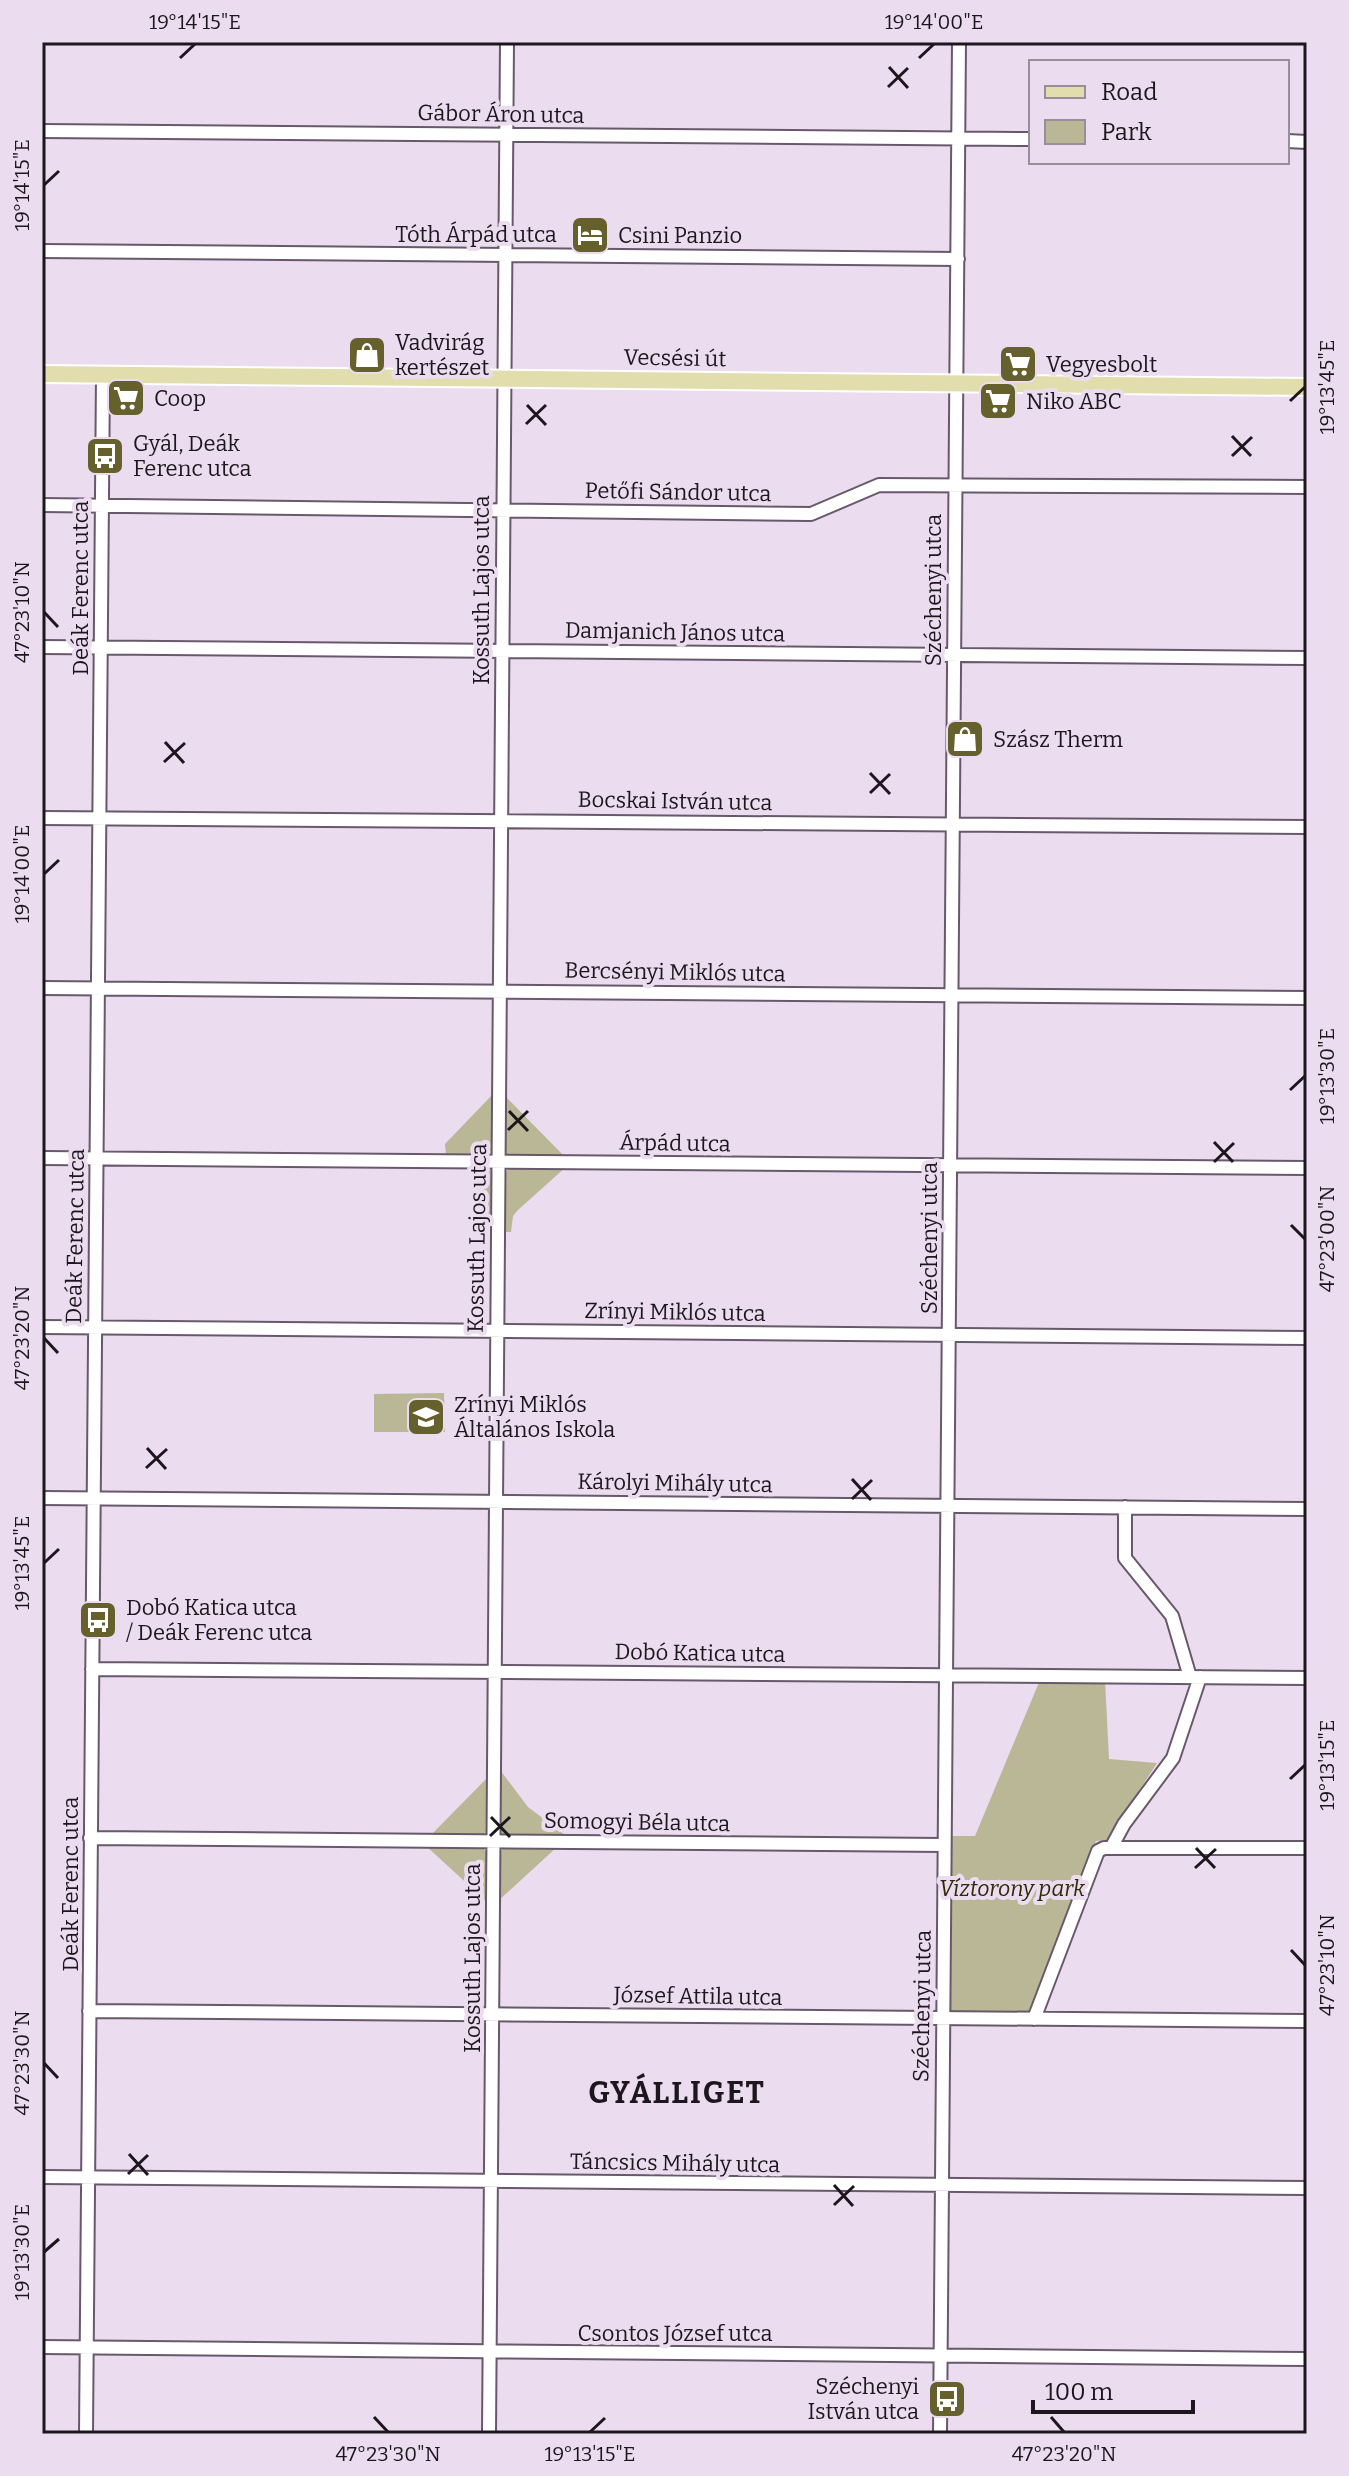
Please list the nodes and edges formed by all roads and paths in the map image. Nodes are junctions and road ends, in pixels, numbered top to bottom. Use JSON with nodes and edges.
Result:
{"nodes":[{"id":1,"x":507,"y":42,"type":"edge"},
{"id":2,"x":959,"y":42,"type":"edge"},
{"id":3,"x":42,"y":131,"type":"edge"},
{"id":4,"x":506,"y":133,"type":"junction"},
{"id":5,"x":960,"y":139,"type":"junction"},
{"id":6,"x":1029,"y":139,"type":"edge"},
{"id":7,"x":42,"y":251,"type":"edge"},
{"id":8,"x":506,"y":254,"type":"junction"},
{"id":9,"x":958,"y":259,"type":"junction"},
{"id":10,"x":42,"y":374,"type":"edge"},
{"id":11,"x":103,"y":375,"type":"junction"},
{"id":12,"x":502,"y":378,"type":"junction"},
{"id":13,"x":956,"y":383,"type":"junction"},
{"id":14,"x":1307,"y":387,"type":"edge"},
{"id":15,"x":954,"y":483,"type":"junction"},
{"id":16,"x":1307,"y":487,"type":"edge"},
{"id":17,"x":42,"y":505,"type":"edge"},
{"id":18,"x":100,"y":505,"type":"junction"},
{"id":19,"x":501,"y":510,"type":"junction"},
{"id":20,"x":42,"y":647,"type":"edge"},
{"id":21,"x":99,"y":647,"type":"junction"},
{"id":22,"x":501,"y":650,"type":"junction"},
{"id":23,"x":953,"y":655,"type":"junction"},
{"id":24,"x":1307,"y":658,"type":"edge"},
{"id":25,"x":98,"y":817,"type":"junction"},
{"id":26,"x":42,"y":818,"type":"edge"},
{"id":27,"x":501,"y":819,"type":"junction"},
{"id":28,"x":951,"y":826,"type":"junction"},
{"id":29,"x":1307,"y":827,"type":"edge"},
{"id":30,"x":97,"y":987,"type":"junction"},
{"id":31,"x":42,"y":988,"type":"edge"},
{"id":32,"x":499,"y":991,"type":"junction"},
{"id":33,"x":950,"y":995,"type":"junction"},
{"id":34,"x":1307,"y":998,"type":"edge"},
{"id":35,"x":42,"y":1158,"type":"edge"},
{"id":36,"x":95,"y":1158,"type":"junction"},
{"id":37,"x":498,"y":1161,"type":"junction"},
{"id":38,"x":950,"y":1165,"type":"junction"},
{"id":39,"x":1307,"y":1168,"type":"edge"},
{"id":40,"x":42,"y":1327,"type":"edge"},
{"id":41,"x":94,"y":1328,"type":"junction"},
{"id":42,"x":496,"y":1330,"type":"junction"},
{"id":43,"x":948,"y":1336,"type":"junction"},
{"id":44,"x":1307,"y":1338,"type":"edge"},
{"id":45,"x":42,"y":1498,"type":"edge"},
{"id":46,"x":93,"y":1498,"type":"junction"},
{"id":47,"x":496,"y":1501,"type":"junction"},
{"id":48,"x":948,"y":1506,"type":"junction"},
{"id":49,"x":1125,"y":1507,"type":"junction"},
{"id":50,"x":1307,"y":1509,"type":"edge"},
{"id":51,"x":92,"y":1669,"type":"junction"},
{"id":52,"x":494,"y":1671,"type":"junction"},
{"id":53,"x":947,"y":1676,"type":"junction"},
{"id":54,"x":1195,"y":1677,"type":"junction"},
{"id":55,"x":1307,"y":1678,"type":"edge"},
{"id":56,"x":90,"y":1838,"type":"junction"},
{"id":57,"x":492,"y":1840,"type":"junction"},
{"id":58,"x":944,"y":1845,"type":"junction"},
{"id":59,"x":1307,"y":1848,"type":"edge"},
{"id":60,"x":1105,"y":1849,"type":"junction"},
{"id":61,"x":89,"y":2011,"type":"junction"},
{"id":62,"x":492,"y":2014,"type":"junction"},
{"id":63,"x":942,"y":2019,"type":"junction"},
{"id":64,"x":1034,"y":2019,"type":"junction"},
{"id":65,"x":1307,"y":2021,"type":"edge"},
{"id":66,"x":42,"y":2177,"type":"edge"},
{"id":67,"x":87,"y":2178,"type":"junction"},
{"id":68,"x":492,"y":2181,"type":"junction"},
{"id":69,"x":941,"y":2185,"type":"junction"},
{"id":70,"x":1307,"y":2188,"type":"edge"},
{"id":71,"x":42,"y":2347,"type":"edge"},
{"id":72,"x":86,"y":2347,"type":"junction"},
{"id":73,"x":489,"y":2352,"type":"junction"},
{"id":74,"x":940,"y":2355,"type":"junction"},
{"id":75,"x":1307,"y":2359,"type":"edge"},
{"id":76,"x":86,"y":2434,"type":"edge"},
{"id":77,"x":489,"y":2434,"type":"edge"},
{"id":78,"x":940,"y":2434,"type":"edge"}],
"edges":[{"from":1,"to":4,"type":"street","name":"Kossuth Lajos utca"},
{"from":2,"to":5,"type":"street","name":"Széchenyi utca"},
{"from":3,"to":4,"type":"street","name":"Gábor Áron utca"},
{"from":4,"to":5,"type":"street","name":"Gábor Áron utca"},
{"from":4,"to":8,"type":"street","name":"Kossuth Lajos utca"},
{"from":5,"to":6,"type":"street","name":"Gábor Áron utca"},
{"from":5,"to":9,"type":"street","name":"Széchenyi utca"},
{"from":7,"to":8,"type":"street","name":"Tóth Árpád utca"},
{"from":8,"to":9,"type":"street","name":"Tóth Árpád utca"},
{"from":8,"to":12,"type":"street","name":"Kossuth Lajos utca"},
{"from":9,"to":13,"type":"street","name":"Széchenyi utca"},
{"from":10,"to":11,"type":"main road","name":"Vecsési út"},
{"from":11,"to":12,"type":"main road","name":"Vecsési út"},
{"from":11,"to":18,"type":"street","name":"Deák Ferenc utca"},
{"from":12,"to":13,"type":"main road","name":"Vecsési út"},
{"from":12,"to":19,"type":"street","name":"Kossuth Lajos utca"},
{"from":13,"to":14,"type":"main road","name":"Vecsési út"},
{"from":13,"to":15,"type":"street","name":"Széchenyi utca"},
{"from":15,"to":16,"type":"street","name":"Petőfi Sándor utca"},
{"from":15,"to":19,"type":"street","name":"Petőfi Sándor utca"},
{"from":15,"to":23,"type":"street","name":"Széchenyi utca"},
{"from":17,"to":18,"type":"street","name":"Petőfi Sándor utca"},
{"from":18,"to":19,"type":"street","name":"Petőfi Sándor utca"},
{"from":18,"to":21,"type":"street","name":"Deák Ferenc utca"},
{"from":19,"to":22,"type":"street","name":"Kossuth Lajos utca"},
{"from":20,"to":21,"type":"street","name":"Damjanich János utca"},
{"from":21,"to":22,"type":"street","name":"Damjanich János utca"},
{"from":21,"to":25,"type":"street","name":"Deák Ferenc utca"},
{"from":22,"to":23,"type":"street","name":"Damjanich János utca"},
{"from":22,"to":27,"type":"street","name":"Kossuth Lajos utca"},
{"from":23,"to":24,"type":"street","name":"Damjanich János utca"},
{"from":23,"to":28,"type":"street","name":"Széchenyi utca"},
{"from":25,"to":26,"type":"street","name":"Bocskai István utca"},
{"from":25,"to":27,"type":"street","name":"Bocskai István utca"},
{"from":25,"to":30,"type":"street","name":"Deák Ferenc utca"},
{"from":27,"to":28,"type":"street","name":"Bocskai István utca"},
{"from":27,"to":32,"type":"street","name":"Kossuth Lajos utca"},
{"from":28,"to":29,"type":"street","name":"Bocskai István utca"},
{"from":28,"to":33,"type":"street","name":"Széchenyi utca"},
{"from":30,"to":31,"type":"street","name":"Bercsényi Miklós utca"},
{"from":30,"to":32,"type":"street","name":"Bercsényi Miklós utca"},
{"from":30,"to":36,"type":"street","name":"Deák Ferenc utca"},
{"from":32,"to":33,"type":"street","name":"Bercsényi Miklós utca"},
{"from":32,"to":37,"type":"street","name":"Kossuth Lajos utca"},
{"from":33,"to":34,"type":"street","name":"Bercsényi Miklós utca"},
{"from":33,"to":38,"type":"street","name":"Széchenyi utca"},
{"from":35,"to":36,"type":"street","name":"Árpád utca"},
{"from":36,"to":37,"type":"street","name":"Árpád utca"},
{"from":36,"to":41,"type":"street","name":"Deák Ferenc utca"},
{"from":37,"to":38,"type":"street","name":"Árpád utca"},
{"from":37,"to":42,"type":"street","name":"Kossuth Lajos utca"},
{"from":38,"to":39,"type":"street","name":"Árpád utca"},
{"from":38,"to":43,"type":"street","name":"Széchenyi utca"},
{"from":40,"to":41,"type":"street","name":"Zrínyi Miklós utca"},
{"from":41,"to":42,"type":"street","name":"Zrínyi Miklós utca"},
{"from":41,"to":46,"type":"street","name":"Deák Ferenc utca"},
{"from":42,"to":43,"type":"street","name":"Zrínyi Miklós utca"},
{"from":42,"to":47,"type":"street","name":"Kossuth Lajos utca"},
{"from":43,"to":44,"type":"street","name":"Zrínyi Miklós utca"},
{"from":43,"to":48,"type":"street","name":"Széchenyi utca"},
{"from":45,"to":46,"type":"street","name":"Károlyi Mihály utca"},
{"from":46,"to":47,"type":"street","name":"Károlyi Mihály utca"},
{"from":46,"to":51,"type":"street","name":"Deák Ferenc utca"},
{"from":47,"to":48,"type":"street","name":"Károlyi Mihály utca"},
{"from":47,"to":52,"type":"street","name":"Kossuth Lajos utca"},
{"from":48,"to":49,"type":"street","name":"Károlyi Mihály utca"},
{"from":48,"to":53,"type":"street","name":"Széchenyi utca"},
{"from":49,"to":50,"type":"street","name":"Károlyi Mihály utca"},
{"from":49,"to":54,"type":"street"},
{"from":51,"to":52,"type":"street","name":"Dobó Katica utca"},
{"from":51,"to":56,"type":"street","name":"Deák Ferenc utca"},
{"from":52,"to":53,"type":"street","name":"Dobó Katica utca"},
{"from":52,"to":57,"type":"street","name":"Kossuth Lajos utca"},
{"from":53,"to":54,"type":"street","name":"Dobó Katica utca"},
{"from":53,"to":58,"type":"street","name":"Széchenyi utca"},
{"from":54,"to":55,"type":"street","name":"Dobó Katica utca"},
{"from":54,"to":60,"type":"street"},
{"from":56,"to":57,"type":"street","name":"Somogyi Béla utca"},
{"from":56,"to":61,"type":"street","name":"Deák Ferenc utca"},
{"from":57,"to":58,"type":"street","name":"Somogyi Béla utca"},
{"from":57,"to":62,"type":"street","name":"Kossuth Lajos utca"},
{"from":58,"to":63,"type":"street","name":"Széchenyi utca"},
{"from":59,"to":60,"type":"street"},
{"from":60,"to":64,"type":"street"},
{"from":61,"to":62,"type":"street","name":"József Attila utca"},
{"from":61,"to":67,"type":"street","name":"Deák Ferenc utca"},
{"from":62,"to":63,"type":"street","name":"József Attila utca"},
{"from":62,"to":68,"type":"street","name":"Kossuth Lajos utca"},
{"from":63,"to":64,"type":"street","name":"József Attila utca"},
{"from":63,"to":69,"type":"street","name":"Széchenyi utca"},
{"from":64,"to":65,"type":"street","name":"József Attila utca"},
{"from":66,"to":67,"type":"street","name":"Táncsics Mihály utca"},
{"from":67,"to":68,"type":"street","name":"Táncsics Mihály utca"},
{"from":67,"to":72,"type":"street","name":"Deák Ferenc utca"},
{"from":68,"to":69,"type":"street","name":"Táncsics Mihály utca"},
{"from":68,"to":73,"type":"street","name":"Kossuth Lajos utca"},
{"from":69,"to":70,"type":"street","name":"Táncsics Mihály utca"},
{"from":69,"to":74,"type":"street","name":"Széchenyi utca"},
{"from":71,"to":72,"type":"street","name":"Csontos József utca"},
{"from":72,"to":73,"type":"street","name":"Csontos József utca"},
{"from":72,"to":76,"type":"street","name":"Deák Ferenc utca"},
{"from":73,"to":74,"type":"street","name":"Csontos József utca"},
{"from":73,"to":77,"type":"street","name":"Kossuth Lajos utca"},
{"from":74,"to":75,"type":"street","name":"Csontos József utca"},
{"from":74,"to":78,"type":"street","name":"Széchenyi utca"}]}
